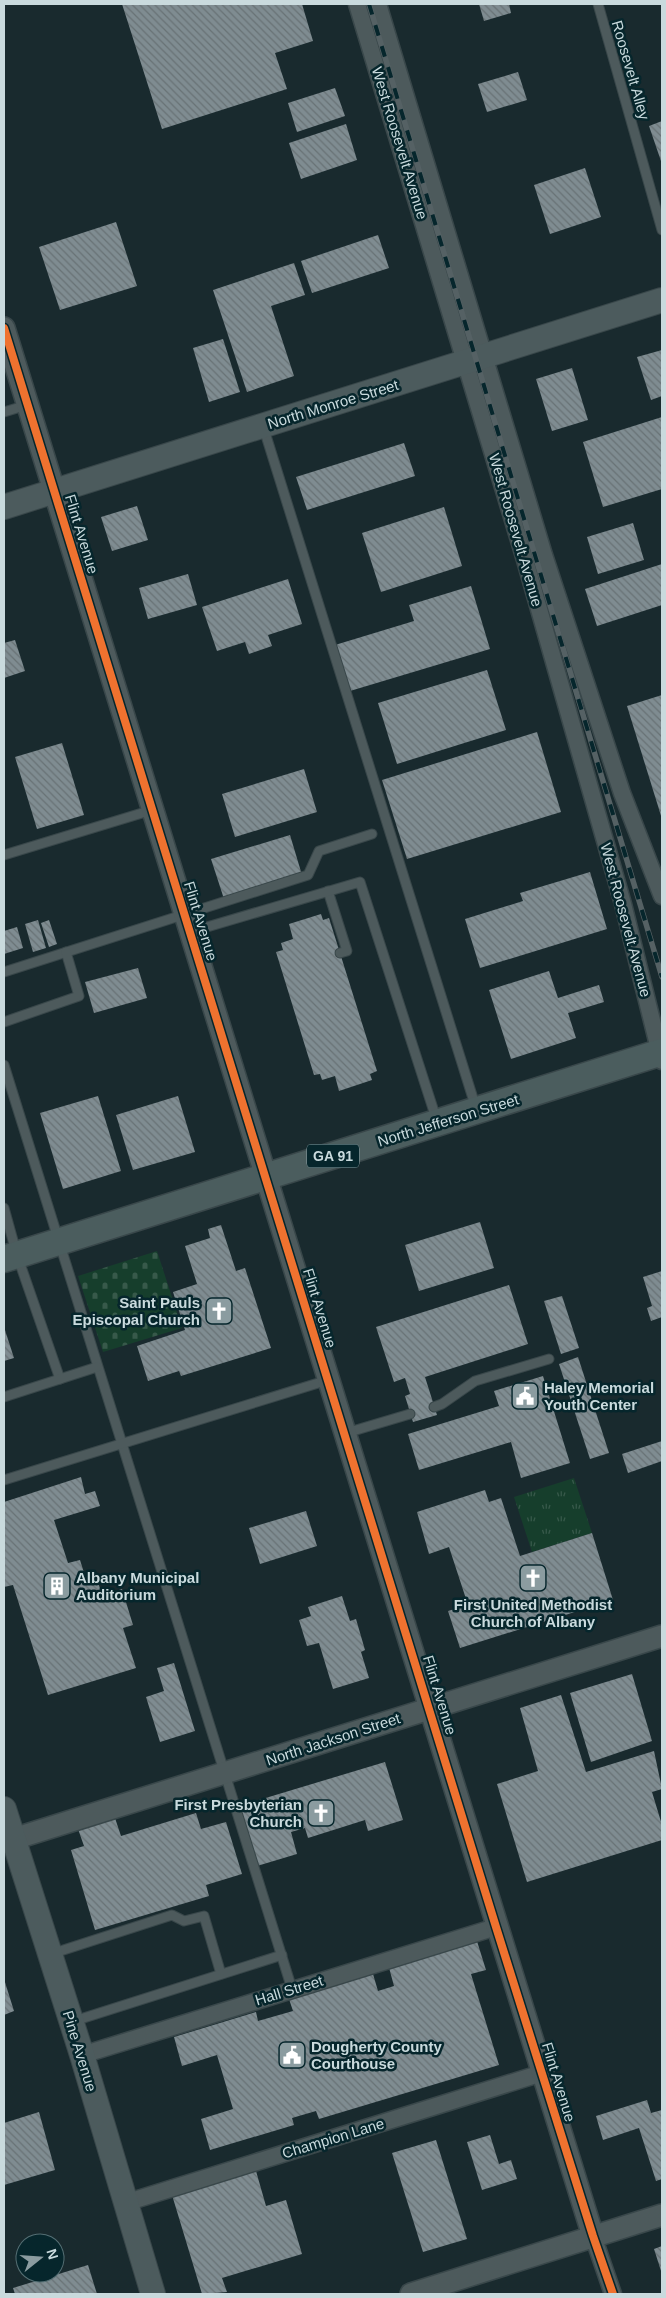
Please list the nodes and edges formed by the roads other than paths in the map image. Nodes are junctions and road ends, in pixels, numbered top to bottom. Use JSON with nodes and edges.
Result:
{"nodes":[{"id":1,"x":358,"y":4,"type":"edge"},
{"id":2,"x":378,"y":4,"type":"edge"},
{"id":3,"x":598,"y":4,"type":"edge"},
{"id":4,"x":662,"y":230,"type":"edge"},
{"id":5,"x":662,"y":300,"type":"edge"},
{"id":6,"x":4,"y":328,"type":"edge"},
{"id":7,"x":475,"y":359,"type":"junction"},
{"id":8,"x":28,"y":405,"type":"junction"},
{"id":9,"x":4,"y":412,"type":"edge"},
{"id":10,"x":263,"y":426,"type":"junction"},
{"id":11,"x":54,"y":492,"type":"junction"},
{"id":12,"x":4,"y":508,"type":"edge"},
{"id":13,"x":152,"y":810,"type":"junction"},
{"id":14,"x":372,"y":834,"type":"dead end"},
{"id":15,"x":4,"y":855,"type":"edge"},
{"id":16,"x":328,"y":891,"type":"junction"},
{"id":17,"x":662,"y":896,"type":"edge"},
{"id":18,"x":188,"y":924,"type":"junction"},
{"id":19,"x":66,"y":952,"type":"junction"},
{"id":20,"x":340,"y":953,"type":"dead end"},
{"id":21,"x":4,"y":972,"type":"edge"},
{"id":22,"x":4,"y":1022,"type":"edge"},
{"id":23,"x":661,"y":1055,"type":"edge"},
{"id":24,"x":4,"y":1065,"type":"edge"},
{"id":25,"x":477,"y":1111,"type":"junction"},
{"id":26,"x":438,"y":1124,"type":"junction"},
{"id":27,"x":266,"y":1176,"type":"junction"},
{"id":28,"x":4,"y":1208,"type":"edge"},
{"id":29,"x":58,"y":1242,"type":"junction"},
{"id":30,"x":10,"y":1257,"type":"edge"},
{"id":31,"x":548,"y":1359,"type":"dead end"},
{"id":32,"x":97,"y":1367,"type":"junction"},
{"id":33,"x":60,"y":1379,"type":"junction"},
{"id":34,"x":328,"y":1380,"type":"junction"},
{"id":35,"x":4,"y":1397,"type":"edge"},
{"id":36,"x":434,"y":1406,"type":"dead end"},
{"id":37,"x":410,"y":1414,"type":"dead end"},
{"id":38,"x":345,"y":1434,"type":"junction"},
{"id":39,"x":121,"y":1444,"type":"junction"},
{"id":40,"x":4,"y":1480,"type":"edge"},
{"id":41,"x":662,"y":1636,"type":"edge"},
{"id":42,"x":430,"y":1708,"type":"junction"},
{"id":43,"x":224,"y":1773,"type":"junction"},
{"id":44,"x":4,"y":1809,"type":"edge"},
{"id":45,"x":8,"y":1841,"type":"edge"},
{"id":46,"x":496,"y":1926,"type":"junction"},
{"id":47,"x":50,"y":1955,"type":"junction"},
{"id":48,"x":282,"y":1955,"type":"junction"},
{"id":49,"x":221,"y":1974,"type":"junction"},
{"id":50,"x":292,"y":1989,"type":"junction"},
{"id":51,"x":71,"y":2022,"type":"junction"},
{"id":52,"x":82,"y":2055,"type":"junction"},
{"id":53,"x":542,"y":2073,"type":"junction"},
{"id":54,"x":125,"y":2203,"type":"junction"},
{"id":55,"x":662,"y":2215,"type":"edge"},
{"id":56,"x":593,"y":2236,"type":"junction"},
{"id":57,"x":153,"y":2294,"type":"edge"},
{"id":58,"x":411,"y":2294,"type":"edge"},
{"id":59,"x":613,"y":2294,"type":"edge"}],
"edges":[{"from":1,"to":7,"type":"street","name":"West Roosevelt Avenue"},
{"from":2,"to":7,"type":"street","name":"West Roosevelt Avenue"},
{"from":3,"to":4,"type":"lane","name":"Roosevelt Alley"},
{"from":5,"to":7,"type":"main road","name":"North Monroe Street"},
{"from":6,"to":8,"type":"street","name":"Flint Avenue"},
{"from":7,"to":10,"type":"main road","name":"North Monroe Street"},
{"from":7,"to":17,"type":"street","name":"West Roosevelt Avenue"},
{"from":7,"to":23,"type":"street","name":"West Roosevelt Avenue"},
{"from":8,"to":9,"type":"lane"},
{"from":8,"to":11,"type":"street","name":"Flint Avenue"},
{"from":10,"to":11,"type":"main road","name":"North Monroe Street"},
{"from":10,"to":25,"type":"lane"},
{"from":11,"to":12,"type":"main road","name":"North Monroe Street"},
{"from":11,"to":13,"type":"street","name":"Flint Avenue"},
{"from":13,"to":15,"type":"lane"},
{"from":13,"to":18,"type":"street","name":"Flint Avenue"},
{"from":14,"to":18,"type":"lane"},
{"from":16,"to":18,"type":"lane"},
{"from":16,"to":20,"type":"lane"},
{"from":16,"to":26,"type":"lane"},
{"from":18,"to":19,"type":"lane"},
{"from":18,"to":27,"type":"street","name":"Flint Avenue"},
{"from":19,"to":21,"type":"lane"},
{"from":19,"to":22,"type":"lane"},
{"from":23,"to":25,"type":"main road","name":"North Jefferson Street","number":"GA 91"},
{"from":24,"to":29,"type":"lane"},
{"from":25,"to":26,"type":"main road","name":"North Jefferson Street","number":"GA 91"},
{"from":26,"to":27,"type":"main road","name":"North Jefferson Street","number":"GA 91"},
{"from":27,"to":29,"type":"main road","name":"North Jefferson Street","number":"GA 91"},
{"from":27,"to":34,"type":"street","name":"Flint Avenue"},
{"from":28,"to":30,"type":"lane"},
{"from":29,"to":30,"type":"main road","name":"North Jefferson Street","number":"GA 91"},
{"from":29,"to":32,"type":"lane"},
{"from":30,"to":33,"type":"lane"},
{"from":31,"to":36,"type":"lane"},
{"from":32,"to":33,"type":"lane"},
{"from":32,"to":39,"type":"lane"},
{"from":33,"to":35,"type":"lane"},
{"from":34,"to":38,"type":"street","name":"Flint Avenue"},
{"from":34,"to":39,"type":"lane"},
{"from":37,"to":38,"type":"lane"},
{"from":38,"to":42,"type":"street","name":"Flint Avenue"},
{"from":39,"to":40,"type":"lane"},
{"from":39,"to":43,"type":"lane"},
{"from":41,"to":42,"type":"street","name":"North Jackson Street"},
{"from":42,"to":43,"type":"street","name":"North Jackson Street"},
{"from":42,"to":46,"type":"street","name":"Flint Avenue"},
{"from":43,"to":45,"type":"street","name":"North Jackson Street"},
{"from":43,"to":48,"type":"lane"},
{"from":44,"to":45,"type":"main road","name":"Pine Avenue"},
{"from":45,"to":47,"type":"main road","name":"Pine Avenue"},
{"from":46,"to":50,"type":"street","name":"Hall Street"},
{"from":46,"to":53,"type":"street","name":"Flint Avenue"},
{"from":47,"to":49,"type":"lane"},
{"from":47,"to":51,"type":"main road","name":"Pine Avenue"},
{"from":48,"to":49,"type":"lane"},
{"from":48,"to":50,"type":"lane"},
{"from":49,"to":51,"type":"lane"},
{"from":50,"to":52,"type":"street","name":"Hall Street"},
{"from":51,"to":52,"type":"main road","name":"Pine Avenue"},
{"from":52,"to":54,"type":"main road","name":"Pine Avenue"},
{"from":53,"to":54,"type":"street","name":"Champion Lane"},
{"from":53,"to":56,"type":"street","name":"Flint Avenue"},
{"from":54,"to":57,"type":"main road","name":"Pine Avenue"},
{"from":55,"to":56,"type":"street"},
{"from":56,"to":58,"type":"street"},
{"from":56,"to":59,"type":"street","name":"Flint Avenue"}]}
